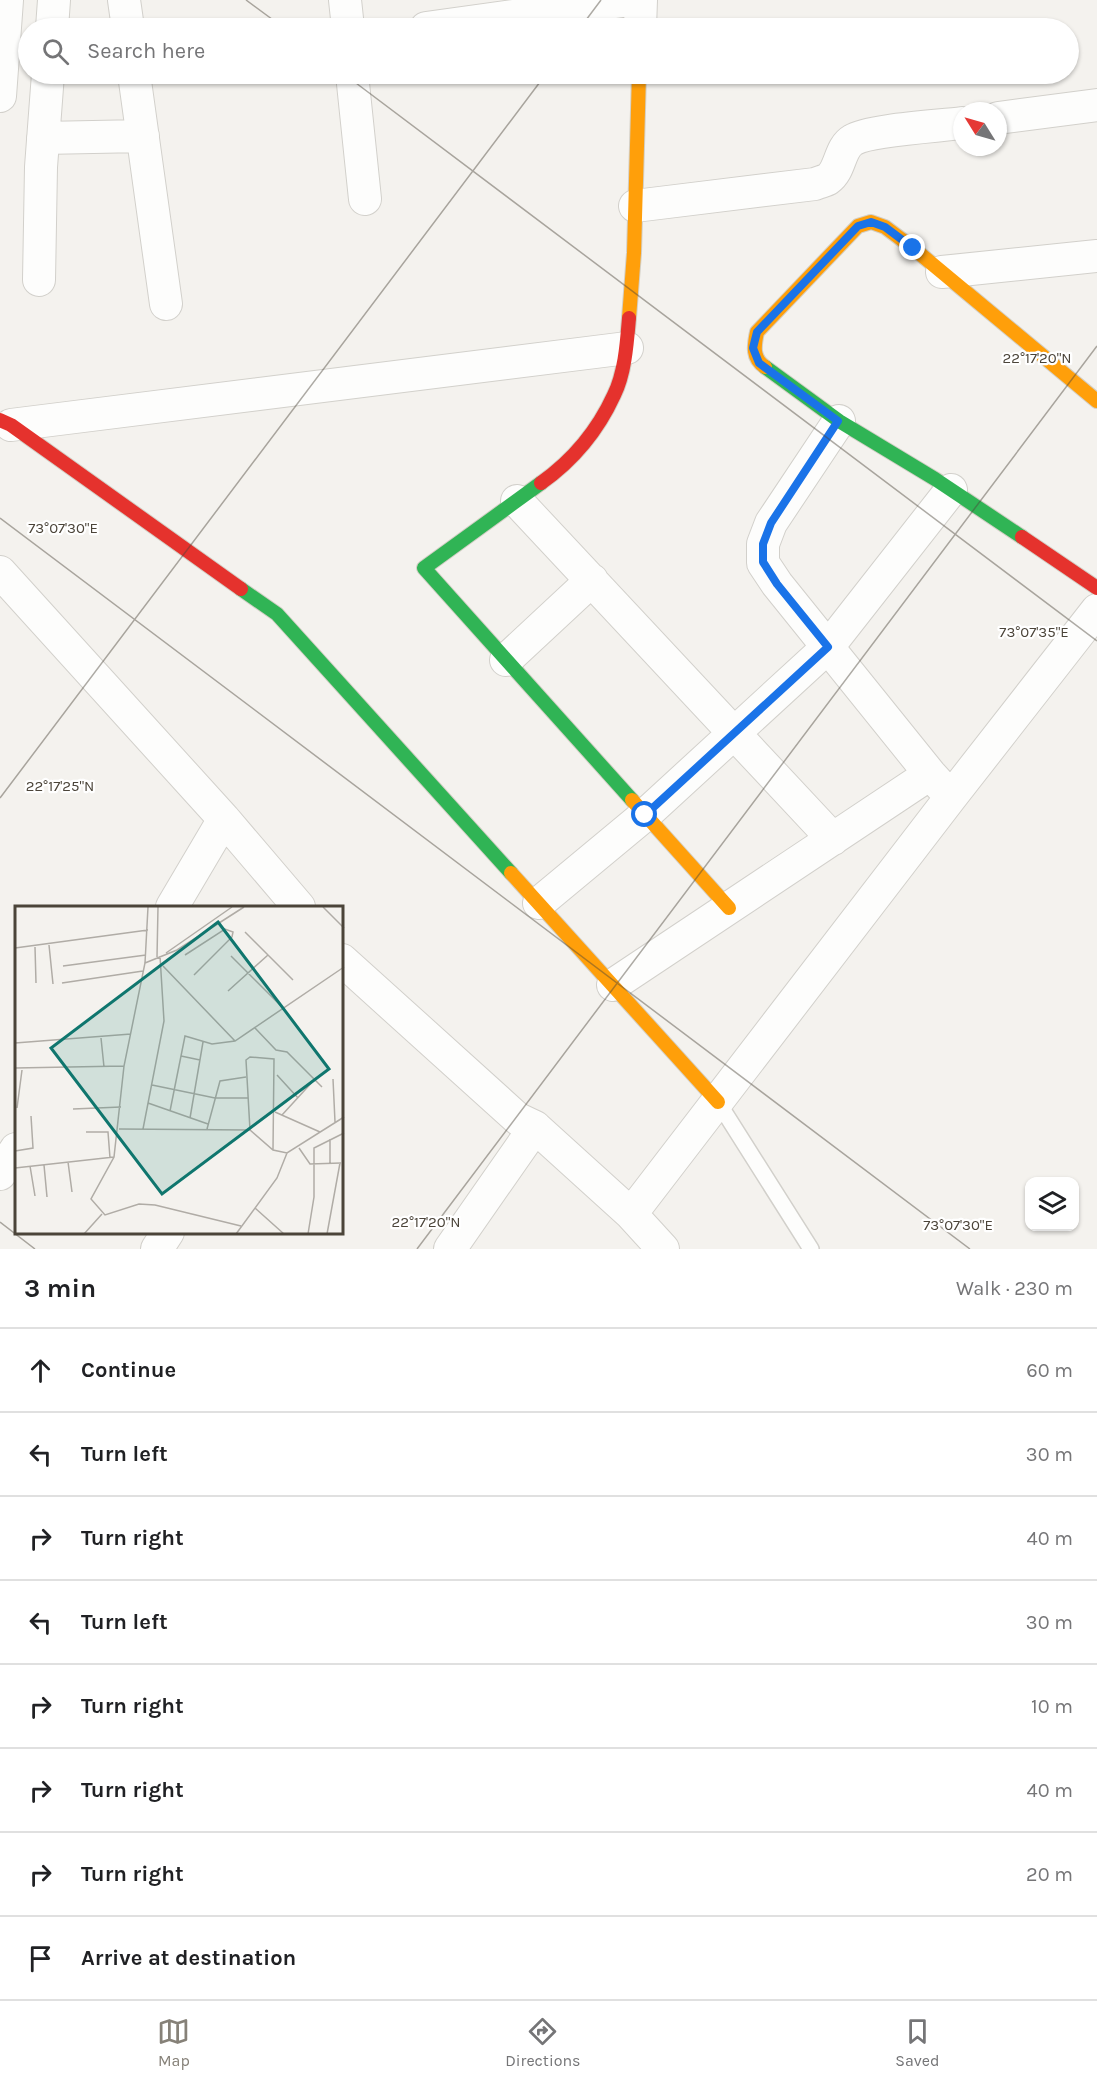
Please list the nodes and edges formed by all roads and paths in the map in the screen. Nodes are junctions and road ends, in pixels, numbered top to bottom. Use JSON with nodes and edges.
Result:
{"nodes":[{"id":1,"x":7,"y":0,"type":"edge"},
{"id":2,"x":54,"y":0,"type":"edge"},
{"id":3,"x":124,"y":0,"type":"edge"},
{"id":4,"x":345,"y":0,"type":"edge"},
{"id":5,"x":630,"y":0,"type":"edge"},
{"id":6,"x":640,"y":0,"type":"edge"},
{"id":7,"x":53,"y":18,"type":"edge"},
{"id":8,"x":127,"y":18,"type":"edge"},
{"id":9,"x":347,"y":18,"type":"edge"},
{"id":10,"x":499,"y":18,"type":"edge"},
{"id":11,"x":640,"y":18,"type":"edge"},
{"id":12,"x":24,"y":84,"type":"edge"},
{"id":13,"x":48,"y":84,"type":"edge"},
{"id":14,"x":135,"y":84,"type":"edge"},
{"id":15,"x":353,"y":84,"type":"edge"},
{"id":16,"x":639,"y":84,"type":"edge"},
{"id":17,"x":0,"y":87,"type":"edge"},
{"id":18,"x":1097,"y":105,"type":"edge"},
{"id":19,"x":1007,"y":117,"type":"edge"},
{"id":20,"x":953,"y":124,"type":"edge"},
{"id":21,"x":143,"y":136,"type":"junction"},
{"id":22,"x":44,"y":138,"type":"junction"},
{"id":23,"x":365,"y":199,"type":"dead end"},
{"id":24,"x":635,"y":206,"type":"junction"},
{"id":25,"x":1097,"y":256,"type":"edge"},
{"id":26,"x":942,"y":272,"type":"junction"},
{"id":27,"x":39,"y":280,"type":"dead end"},
{"id":28,"x":166,"y":304,"type":"dead end"},
{"id":29,"x":627,"y":348,"type":"junction"},
{"id":30,"x":1097,"y":401,"type":"edge"},
{"id":31,"x":838,"y":421,"type":"junction"},
{"id":32,"x":6,"y":422,"type":"edge"},
{"id":33,"x":951,"y":490,"type":"junction"},
{"id":34,"x":518,"y":501,"type":"junction"},
{"id":35,"x":0,"y":572,"type":"edge"},
{"id":36,"x":592,"y":580,"type":"junction"},
{"id":37,"x":1097,"y":588,"type":"edge"},
{"id":38,"x":1097,"y":610,"type":"edge"},
{"id":39,"x":828,"y":647,"type":"junction"},
{"id":40,"x":506,"y":660,"type":"junction"},
{"id":41,"x":734,"y":732,"type":"junction"},
{"id":42,"x":940,"y":786,"type":"junction"},
{"id":43,"x":645,"y":815,"type":"junction"},
{"id":44,"x":224,"y":819,"type":"junction"},
{"id":45,"x":833,"y":838,"type":"junction"},
{"id":46,"x":539,"y":903,"type":"junction"},
{"id":47,"x":173,"y":906,"type":"edge"},
{"id":48,"x":299,"y":906,"type":"edge"},
{"id":49,"x":729,"y":908,"type":"junction"},
{"id":50,"x":344,"y":967,"type":"edge"},
{"id":51,"x":613,"y":985,"type":"junction"},
{"id":52,"x":718,"y":1102,"type":"junction"},
{"id":53,"x":535,"y":1127,"type":"junction"},
{"id":54,"x":15,"y":1151,"type":"edge"},
{"id":55,"x":0,"y":1174,"type":"edge"},
{"id":56,"x":631,"y":1214,"type":"junction"},
{"id":57,"x":167,"y":1234,"type":"edge"},
{"id":58,"x":157,"y":1249,"type":"edge"},
{"id":59,"x":450,"y":1249,"type":"edge"},
{"id":60,"x":663,"y":1249,"type":"edge"},
{"id":61,"x":811,"y":1249,"type":"edge"}],
"edges":[{"from":1,"to":17,"type":"street"},
{"from":2,"to":7,"type":"street"},
{"from":3,"to":8,"type":"street"},
{"from":4,"to":9,"type":"street"},
{"from":5,"to":10,"type":"street"},
{"from":6,"to":11,"type":"street"},
{"from":12,"to":17,"type":"street"},
{"from":13,"to":22,"type":"street"},
{"from":14,"to":21,"type":"street"},
{"from":15,"to":23,"type":"street"},
{"from":16,"to":24,"type":"street"},
{"from":18,"to":19,"type":"street"},
{"from":20,"to":24,"type":"street"},
{"from":21,"to":22,"type":"street"},
{"from":21,"to":28,"type":"street"},
{"from":22,"to":27,"type":"street"},
{"from":24,"to":29,"type":"street"},
{"from":25,"to":26,"type":"street"},
{"from":26,"to":30,"type":"street"},
{"from":26,"to":31,"type":"street"},
{"from":29,"to":32,"type":"street"},
{"from":29,"to":34,"type":"street"},
{"from":31,"to":33,"type":"street"},
{"from":31,"to":39,"type":"street"},
{"from":32,"to":46,"type":"street"},
{"from":33,"to":37,"type":"street"},
{"from":33,"to":39,"type":"street"},
{"from":34,"to":36,"type":"street"},
{"from":34,"to":40,"type":"street"},
{"from":35,"to":44,"type":"street"},
{"from":36,"to":40,"type":"street"},
{"from":36,"to":41,"type":"street"},
{"from":38,"to":42,"type":"street"},
{"from":39,"to":41,"type":"street"},
{"from":39,"to":42,"type":"street"},
{"from":40,"to":43,"type":"street"},
{"from":41,"to":43,"type":"street"},
{"from":41,"to":45,"type":"street"},
{"from":42,"to":45,"type":"street"},
{"from":42,"to":52,"type":"street"},
{"from":43,"to":46,"type":"street"},
{"from":43,"to":49,"type":"street"},
{"from":44,"to":47,"type":"street"},
{"from":44,"to":48,"type":"street"},
{"from":45,"to":49,"type":"street"},
{"from":46,"to":51,"type":"street"},
{"from":49,"to":51,"type":"street"},
{"from":50,"to":53,"type":"street"},
{"from":51,"to":52,"type":"street"},
{"from":52,"to":56,"type":"street"},
{"from":52,"to":61,"type":"lane"},
{"from":53,"to":56,"type":"street"},
{"from":53,"to":59,"type":"street"},
{"from":54,"to":55,"type":"street"},
{"from":56,"to":60,"type":"street"},
{"from":57,"to":58,"type":"street"}]}
